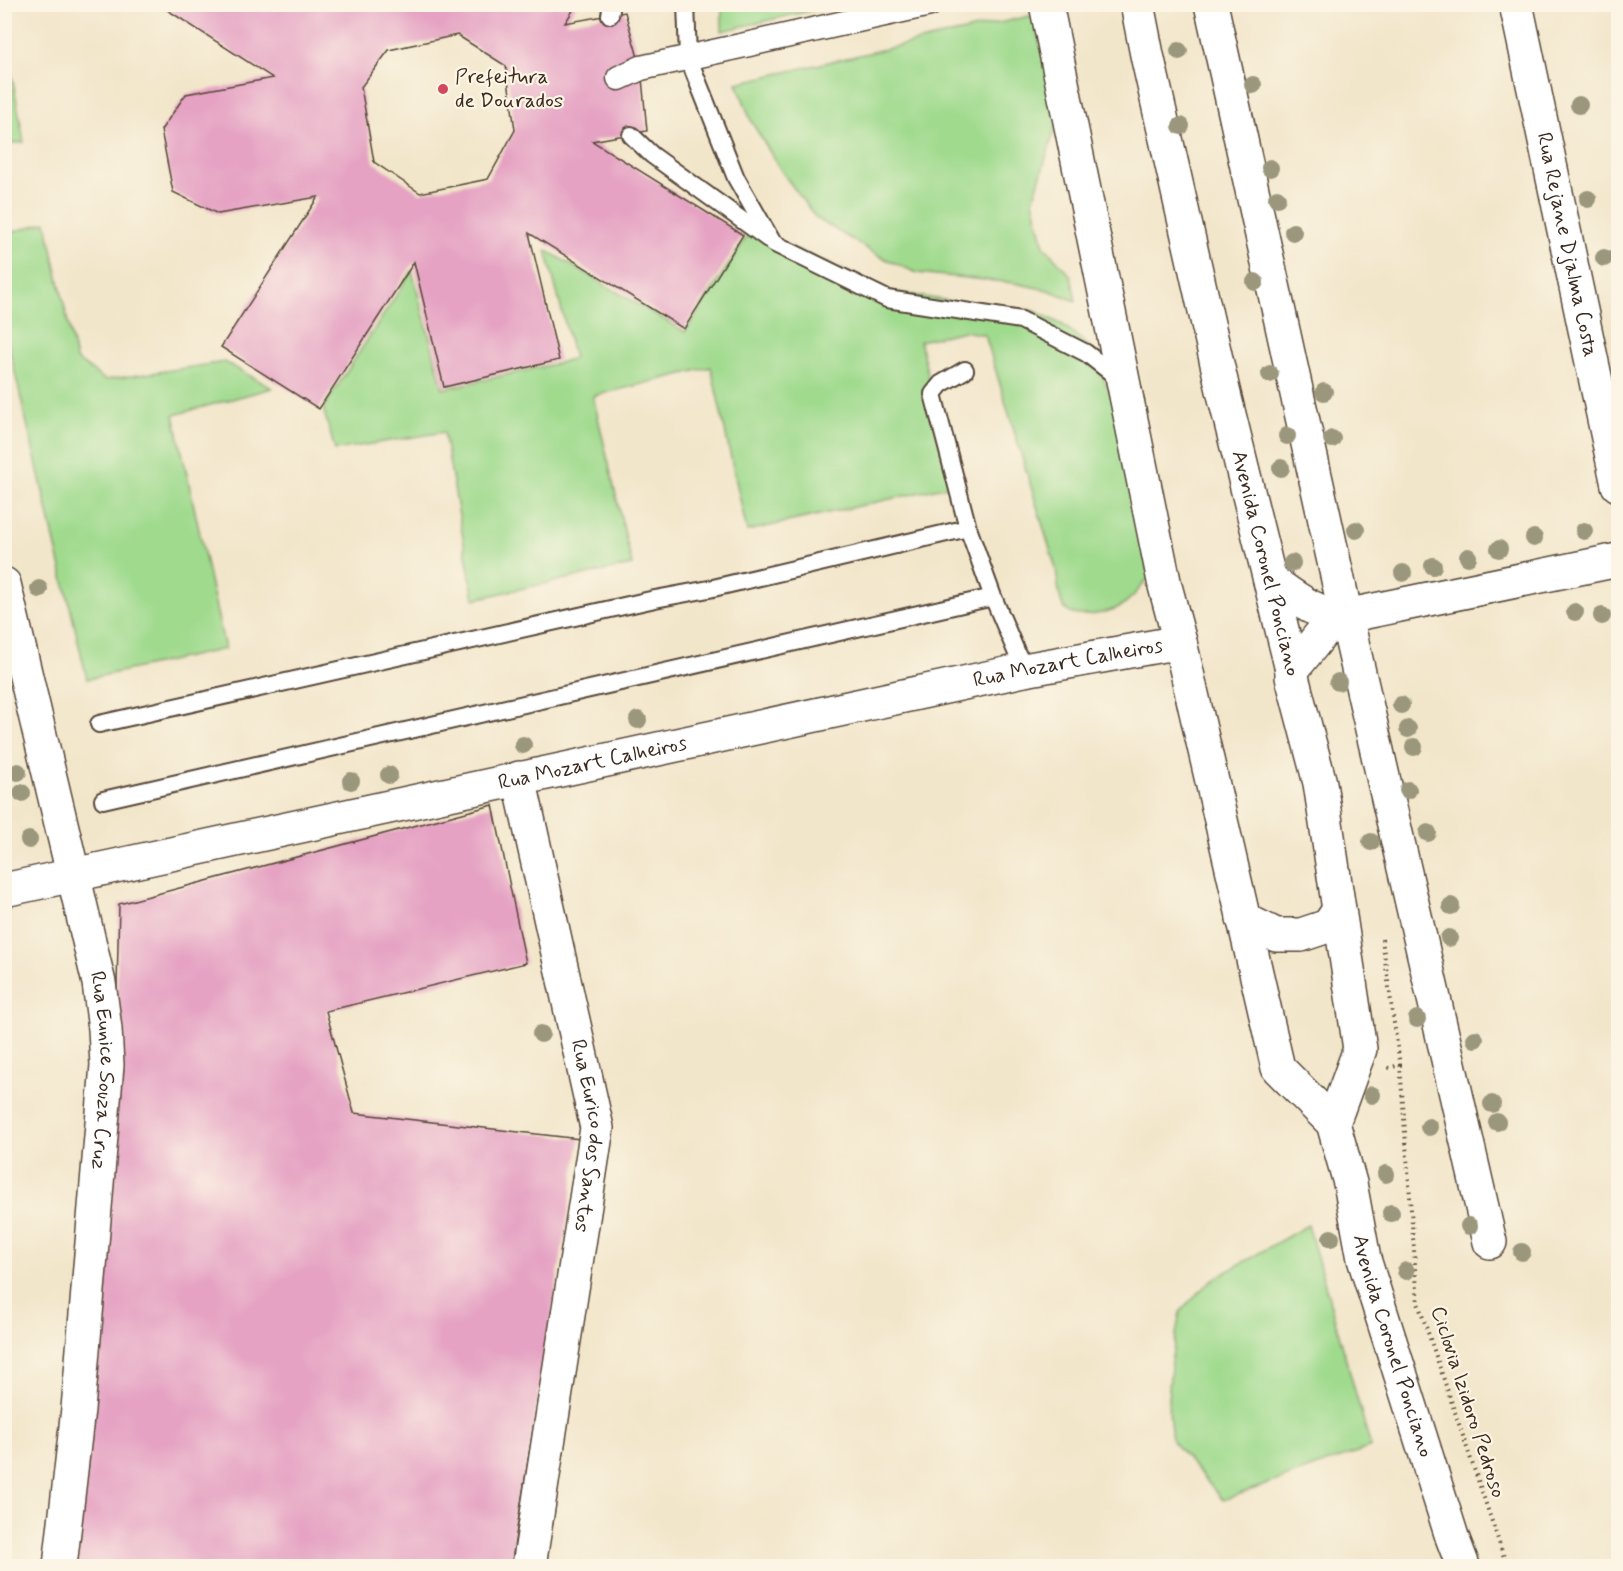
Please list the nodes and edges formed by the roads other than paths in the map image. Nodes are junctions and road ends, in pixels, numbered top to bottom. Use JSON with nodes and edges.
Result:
{"nodes":[{"id":1,"x":686,"y":4,"type":"edge"},
{"id":2,"x":930,"y":4,"type":"edge"},
{"id":3,"x":1046,"y":4,"type":"edge"},
{"id":4,"x":1137,"y":4,"type":"edge"},
{"id":5,"x":1211,"y":4,"type":"edge"},
{"id":6,"x":1516,"y":4,"type":"edge"},
{"id":7,"x":688,"y":57,"type":"junction"},
{"id":8,"x":620,"y":78,"type":"dead end"},
{"id":9,"x":631,"y":135,"type":"dead end"},
{"id":10,"x":773,"y":243,"type":"junction"},
{"id":11,"x":965,"y":370,"type":"dead end"},
{"id":12,"x":1123,"y":382,"type":"junction"},
{"id":13,"x":1618,"y":485,"type":"edge"},
{"id":14,"x":968,"y":528,"type":"junction"},
{"id":15,"x":1618,"y":560,"type":"edge"},
{"id":16,"x":1270,"y":580,"type":"junction"},
{"id":17,"x":4,"y":584,"type":"edge"},
{"id":18,"x":993,"y":597,"type":"junction"},
{"id":19,"x":1340,"y":616,"type":"junction"},
{"id":20,"x":1180,"y":642,"type":"junction"},
{"id":21,"x":1024,"y":670,"type":"junction"},
{"id":22,"x":1292,"y":670,"type":"junction"},
{"id":23,"x":99,"y":724,"type":"dead end"},
{"id":24,"x":519,"y":778,"type":"junction"},
{"id":25,"x":103,"y":800,"type":"dead end"},
{"id":26,"x":73,"y":876,"type":"junction"},
{"id":27,"x":4,"y":890,"type":"edge"},
{"id":28,"x":1340,"y":910,"type":"junction"},
{"id":29,"x":1243,"y":918,"type":"junction"},
{"id":30,"x":1333,"y":1124,"type":"junction"},
{"id":31,"x":1490,"y":1242,"type":"dead end"},
{"id":32,"x":60,"y":1566,"type":"edge"},
{"id":33,"x":529,"y":1566,"type":"edge"},
{"id":34,"x":1463,"y":1566,"type":"edge"}],
"edges":[{"from":1,"to":7,"type":"lane"},
{"from":2,"to":7,"type":"street"},
{"from":3,"to":12,"type":"street","name":"Avenida Coronel Ponciano"},
{"from":4,"to":16,"type":"street","name":"Avenida Coronel Ponciano"},
{"from":5,"to":19,"type":"street"},
{"from":6,"to":13,"type":"street","name":"Rua Rejane Djalma Costa"},
{"from":7,"to":8,"type":"street"},
{"from":7,"to":10,"type":"lane"},
{"from":9,"to":10,"type":"lane"},
{"from":10,"to":12,"type":"lane"},
{"from":11,"to":14,"type":"lane"},
{"from":12,"to":20,"type":"street","name":"Avenida Coronel Ponciano"},
{"from":14,"to":18,"type":"lane"},
{"from":14,"to":23,"type":"lane"},
{"from":15,"to":19,"type":"street"},
{"from":16,"to":19,"type":"street"},
{"from":16,"to":22,"type":"street","name":"Avenida Coronel Ponciano"},
{"from":17,"to":26,"type":"street","name":"Rua Eunice Souza Cruz"},
{"from":18,"to":21,"type":"lane"},
{"from":18,"to":25,"type":"lane"},
{"from":19,"to":22,"type":"street"},
{"from":19,"to":31,"type":"street"},
{"from":20,"to":21,"type":"street","name":"Rua Mozart Calheiros"},
{"from":20,"to":29,"type":"street","name":"Avenida Coronel Ponciano"},
{"from":21,"to":24,"type":"street","name":"Rua Mozart Calheiros"},
{"from":22,"to":28,"type":"street","name":"Avenida Coronel Ponciano"},
{"from":24,"to":26,"type":"street","name":"Rua Mozart Calheiros"},
{"from":24,"to":33,"type":"street","name":"Rua Eurico dos Santos"},
{"from":26,"to":27,"type":"street","name":"Rua Mozart Calheiros"},
{"from":26,"to":32,"type":"street","name":"Rua Eunice Souza Cruz"},
{"from":28,"to":29,"type":"street"},
{"from":28,"to":30,"type":"street","name":"Avenida Coronel Ponciano"},
{"from":29,"to":30,"type":"street","name":"Avenida Coronel Ponciano"},
{"from":30,"to":34,"type":"street","name":"Avenida Coronel Ponciano"}]}
